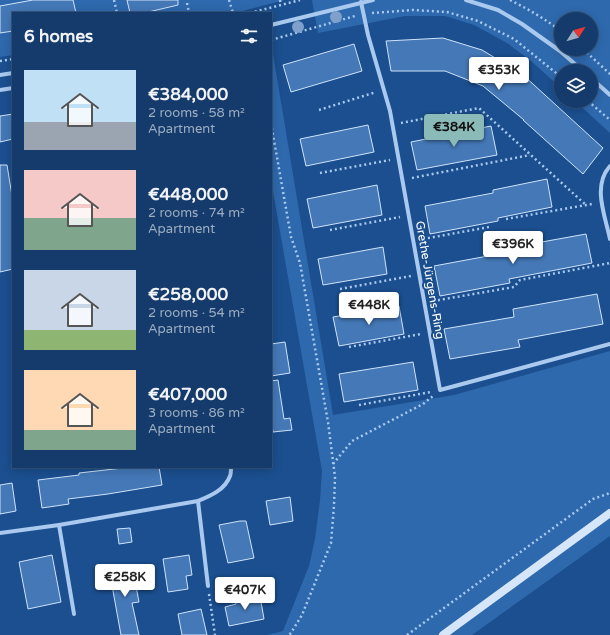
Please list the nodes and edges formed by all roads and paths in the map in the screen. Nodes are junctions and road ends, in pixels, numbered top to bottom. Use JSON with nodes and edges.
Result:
{"nodes":[{"id":1,"x":114,"y":0,"type":"edge"},
{"id":2,"x":229,"y":0,"type":"edge"},
{"id":3,"x":280,"y":0,"type":"edge"},
{"id":4,"x":300,"y":0,"type":"edge"},
{"id":5,"x":373,"y":0,"type":"edge"},
{"id":6,"x":466,"y":0,"type":"edge"},
{"id":7,"x":510,"y":0,"type":"edge"},
{"id":8,"x":361,"y":2,"type":"junction"},
{"id":9,"x":187,"y":3,"type":"dead end"},
{"id":10,"x":281,"y":4,"type":"junction"},
{"id":11,"x":117,"y":12,"type":"edge"},
{"id":12,"x":189,"y":12,"type":"edge"},
{"id":13,"x":233,"y":12,"type":"edge"},
{"id":14,"x":253,"y":12,"type":"edge"},
{"id":15,"x":364,"y":14,"type":"junction"},
{"id":16,"x":272,"y":25,"type":"edge"},
{"id":17,"x":554,"y":26,"type":"edge"},
{"id":18,"x":272,"y":40,"type":"edge"},
{"id":19,"x":590,"y":56,"type":"edge"},
{"id":20,"x":12,"y":59,"type":"edge"},
{"id":21,"x":0,"y":61,"type":"edge"},
{"id":22,"x":575,"y":64,"type":"edge"},
{"id":23,"x":554,"y":71,"type":"edge"},
{"id":24,"x":12,"y":73,"type":"edge"},
{"id":25,"x":610,"y":74,"type":"edge"},
{"id":26,"x":0,"y":75,"type":"edge"},
{"id":27,"x":598,"y":84,"type":"edge"},
{"id":28,"x":12,"y":88,"type":"edge"},
{"id":29,"x":0,"y":90,"type":"edge"},
{"id":30,"x":384,"y":90,"type":"junction"},
{"id":31,"x":610,"y":95,"type":"edge"},
{"id":32,"x":596,"y":108,"type":"edge"},
{"id":33,"x":319,"y":110,"type":"dead end"},
{"id":34,"x":610,"y":120,"type":"edge"},
{"id":35,"x":392,"y":125,"type":"junction"},
{"id":36,"x":272,"y":130,"type":"edge"},
{"id":37,"x":531,"y":155,"type":"junction"},
{"id":38,"x":398,"y":158,"type":"junction"},
{"id":39,"x":610,"y":166,"type":"edge"},
{"id":40,"x":320,"y":173,"type":"dead end"},
{"id":41,"x":402,"y":180,"type":"junction"},
{"id":42,"x":602,"y":202,"type":"junction"},
{"id":43,"x":586,"y":205,"type":"junction"},
{"id":44,"x":409,"y":216,"type":"junction"},
{"id":45,"x":506,"y":219,"type":"dead end"},
{"id":46,"x":489,"y":227,"type":"dead end"},
{"id":47,"x":330,"y":230,"type":"dead end"},
{"id":48,"x":610,"y":239,"type":"edge"},
{"id":49,"x":413,"y":241,"type":"junction"},
{"id":50,"x":610,"y":263,"type":"edge"},
{"id":51,"x":419,"y":274,"type":"junction"},
{"id":52,"x":340,"y":289,"type":"dead end"},
{"id":53,"x":424,"y":303,"type":"junction"},
{"id":54,"x":430,"y":332,"type":"junction"},
{"id":55,"x":610,"y":344,"type":"edge"},
{"id":56,"x":349,"y":347,"type":"dead end"},
{"id":57,"x":440,"y":390,"type":"junction"},
{"id":58,"x":359,"y":405,"type":"dead end"},
{"id":59,"x":333,"y":464,"type":"junction"},
{"id":60,"x":231,"y":468,"type":"edge"},
{"id":61,"x":610,"y":493,"type":"edge"},
{"id":62,"x":198,"y":501,"type":"junction"},
{"id":63,"x":610,"y":513,"type":"edge"},
{"id":64,"x":59,"y":524,"type":"junction"},
{"id":65,"x":0,"y":533,"type":"edge"},
{"id":66,"x":208,"y":586,"type":"joint"},
{"id":67,"x":74,"y":614,"type":"dead end"},
{"id":68,"x":216,"y":635,"type":"edge"},
{"id":69,"x":289,"y":635,"type":"edge"},
{"id":70,"x":407,"y":635,"type":"edge"},
{"id":71,"x":443,"y":635,"type":"edge"}],
"edges":[{"from":1,"to":11,"type":"path"},
{"from":2,"to":13,"type":"path"},
{"from":3,"to":10,"type":"path"},
{"from":4,"to":10,"type":"path"},
{"from":5,"to":8,"type":"street"},
{"from":6,"to":22,"type":"street"},
{"from":7,"to":17,"type":"path"},
{"from":8,"to":15,"type":"street","name":"Grethe-Jürgens-Ring"},
{"from":8,"to":16,"type":"street"},
{"from":9,"to":12,"type":"path"},
{"from":10,"to":14,"type":"path"},
{"from":15,"to":18,"type":"path"},
{"from":15,"to":23,"type":"path"},
{"from":15,"to":30,"type":"street","name":"Grethe-Jürgens-Ring"},
{"from":19,"to":25,"type":"path"},
{"from":20,"to":21,"type":"path"},
{"from":24,"to":26,"type":"street"},
{"from":27,"to":31,"type":"street"},
{"from":28,"to":29,"type":"street"},
{"from":30,"to":33,"type":"path"},
{"from":30,"to":35,"type":"street","name":"Grethe-Jürgens-Ring"},
{"from":32,"to":34,"type":"path"},
{"from":35,"to":37,"type":"path"},
{"from":35,"to":38,"type":"street","name":"Grethe-Jürgens-Ring"},
{"from":36,"to":59,"type":"path"},
{"from":37,"to":41,"type":"path"},
{"from":37,"to":43,"type":"path"},
{"from":38,"to":40,"type":"path"},
{"from":38,"to":41,"type":"street","name":"Grethe-Jürgens-Ring"},
{"from":39,"to":42,"type":"street"},
{"from":41,"to":44,"type":"street","name":"Grethe-Jürgens-Ring"},
{"from":42,"to":43,"type":"path"},
{"from":42,"to":48,"type":"street"},
{"from":43,"to":45,"type":"path"},
{"from":44,"to":47,"type":"path"},
{"from":44,"to":49,"type":"street","name":"Grethe-Jürgens-Ring"},
{"from":46,"to":49,"type":"path"},
{"from":49,"to":51,"type":"street","name":"Grethe-Jürgens-Ring"},
{"from":50,"to":53,"type":"path"},
{"from":51,"to":52,"type":"path"},
{"from":51,"to":53,"type":"street","name":"Grethe-Jürgens-Ring"},
{"from":53,"to":54,"type":"street","name":"Grethe-Jürgens-Ring"},
{"from":54,"to":56,"type":"path"},
{"from":54,"to":57,"type":"street","name":"Grethe-Jürgens-Ring"},
{"from":55,"to":57,"type":"street"},
{"from":57,"to":58,"type":"path"},
{"from":57,"to":59,"type":"path"},
{"from":59,"to":69,"type":"path"},
{"from":60,"to":62,"type":"street"},
{"from":61,"to":70,"type":"path"},
{"from":62,"to":64,"type":"street"},
{"from":62,"to":66,"type":"street"},
{"from":63,"to":71,"type":"main road"},
{"from":64,"to":65,"type":"street"},
{"from":64,"to":67,"type":"street"},
{"from":66,"to":68,"type":"path"}]}
